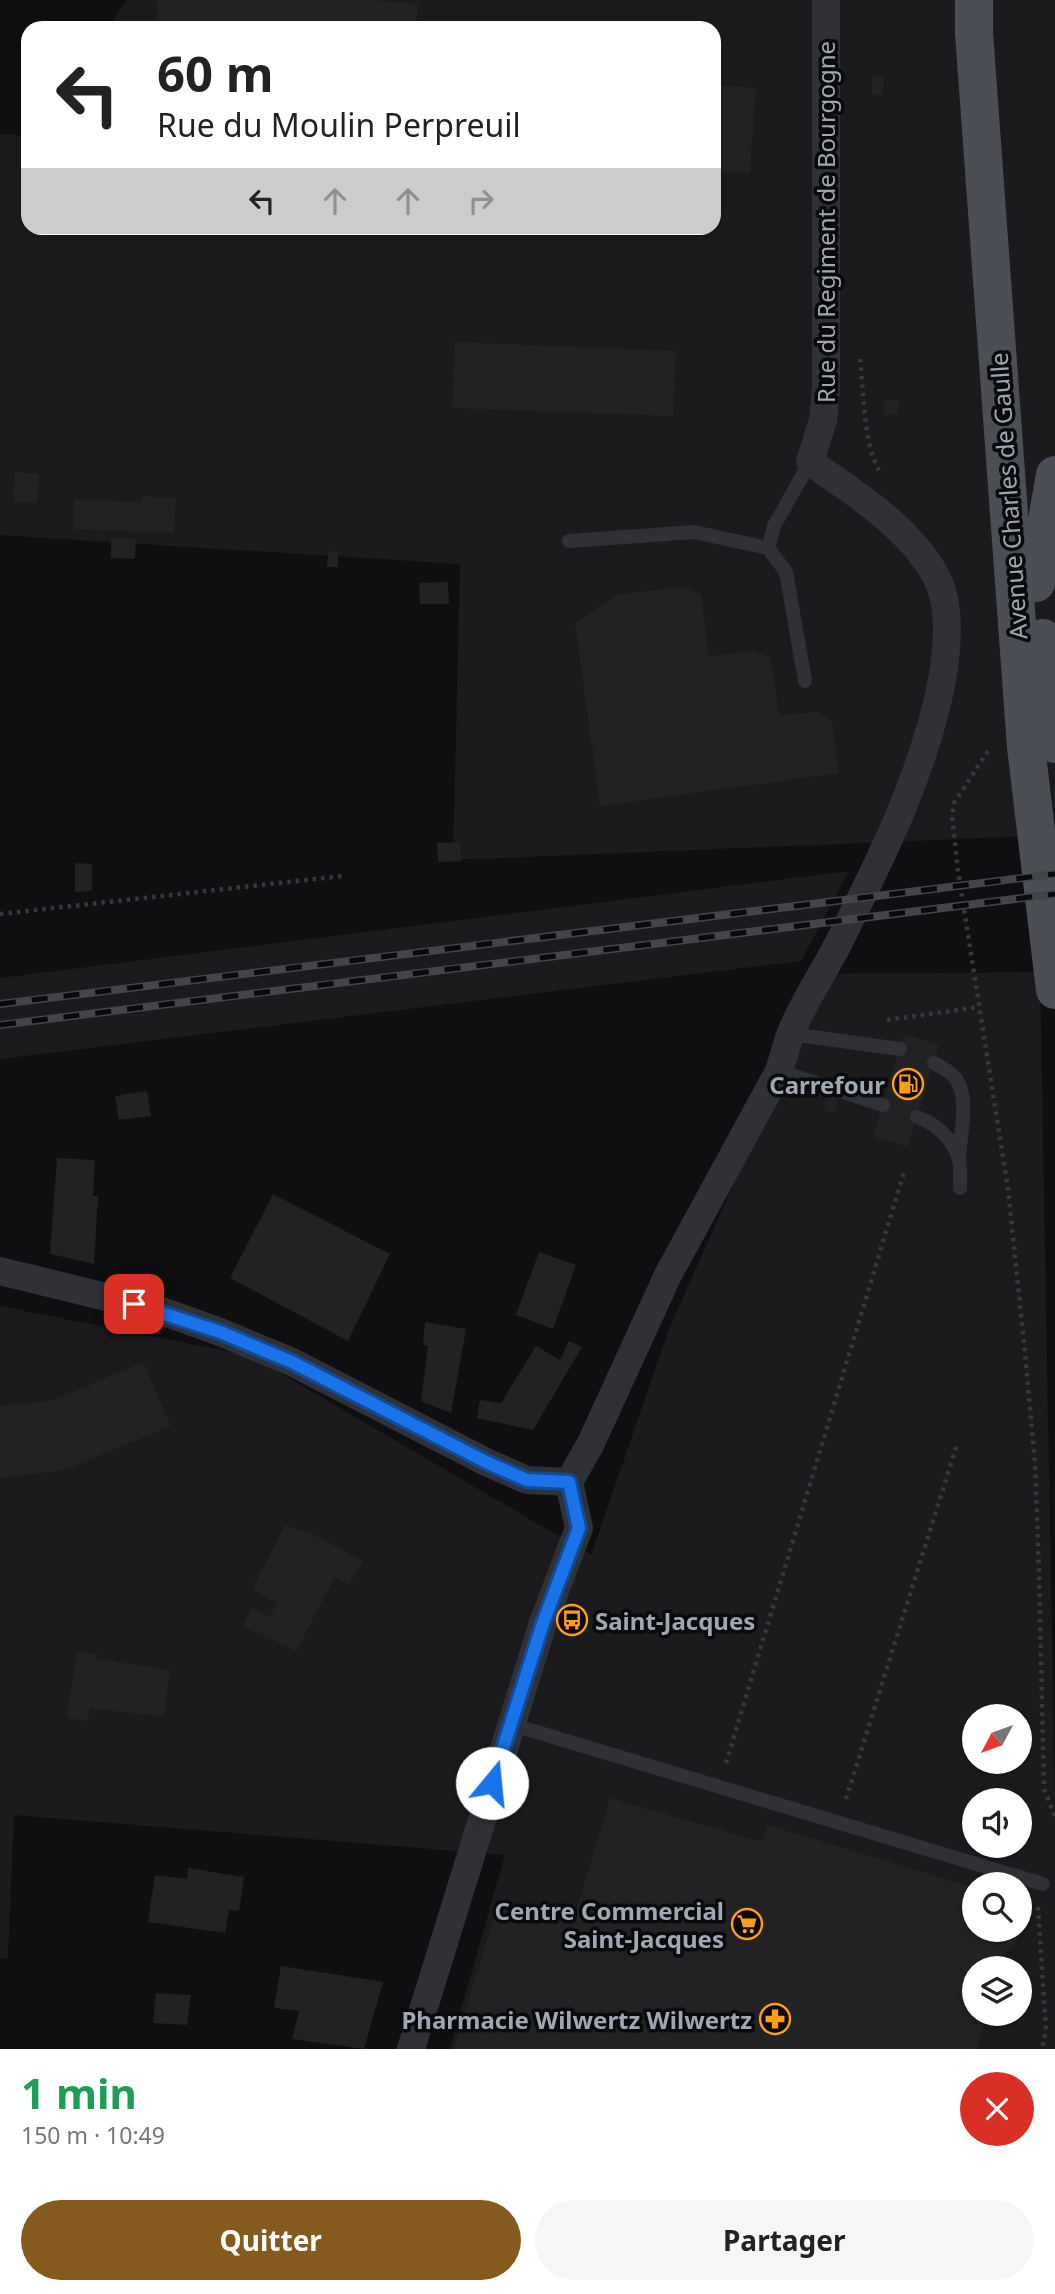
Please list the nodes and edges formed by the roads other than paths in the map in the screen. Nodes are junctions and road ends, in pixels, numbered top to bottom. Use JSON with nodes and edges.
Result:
{"nodes":[{"id":1,"x":826,"y":0,"type":"edge"},
{"id":2,"x":974,"y":0,"type":"edge"},
{"id":3,"x":1001,"y":0,"type":"edge"},
{"id":4,"x":810,"y":462,"type":"junction"},
{"id":5,"x":1055,"y":475,"type":"edge"},
{"id":6,"x":569,"y":541,"type":"dead end"},
{"id":7,"x":768,"y":548,"type":"junction"},
{"id":8,"x":1036,"y":583,"type":"junction"},
{"id":9,"x":805,"y":681,"type":"dead end"},
{"id":10,"x":1055,"y":744,"type":"edge"},
{"id":11,"x":1055,"y":990,"type":"edge"},
{"id":12,"x":790,"y":1034,"type":"junction"},
{"id":13,"x":900,"y":1049,"type":"dead end"},
{"id":14,"x":934,"y":1063,"type":"dead end"},
{"id":15,"x":779,"y":1071,"type":"junction"},
{"id":16,"x":883,"y":1105,"type":"dead end"},
{"id":17,"x":917,"y":1117,"type":"dead end"},
{"id":18,"x":959,"y":1158,"type":"junction"},
{"id":19,"x":960,"y":1188,"type":"dead end"},
{"id":20,"x":0,"y":1271,"type":"edge"},
{"id":21,"x":569,"y":1482,"type":"junction"},
{"id":22,"x":510,"y":1724,"type":"junction"},
{"id":23,"x":1043,"y":1891,"type":"road end"},
{"id":24,"x":411,"y":2049,"type":"edge"}],
"edges":[{"from":1,"to":4,"type":"street","name":"Rue du Regiment de Bourgogne"},
{"from":2,"to":11,"type":"main road","name":"Avenue Charles de Gaulle"},
{"from":3,"to":8,"type":"main road","name":"Avenue Charles de Gaulle"},
{"from":4,"to":7,"type":"lane"},
{"from":4,"to":12,"type":"street"},
{"from":5,"to":8,"type":"main road"},
{"from":6,"to":7,"type":"lane"},
{"from":7,"to":9,"type":"lane"},
{"from":8,"to":10,"type":"main road","name":"Avenue Charles de Gaulle"},
{"from":12,"to":13,"type":"lane"},
{"from":12,"to":15,"type":"street"},
{"from":14,"to":18,"type":"lane"},
{"from":15,"to":16,"type":"lane"},
{"from":15,"to":21,"type":"street"},
{"from":17,"to":18,"type":"lane"},
{"from":18,"to":19,"type":"lane"},
{"from":20,"to":21,"type":"street"},
{"from":21,"to":22,"type":"street"},
{"from":22,"to":23,"type":"lane"},
{"from":22,"to":24,"type":"street"}]}
